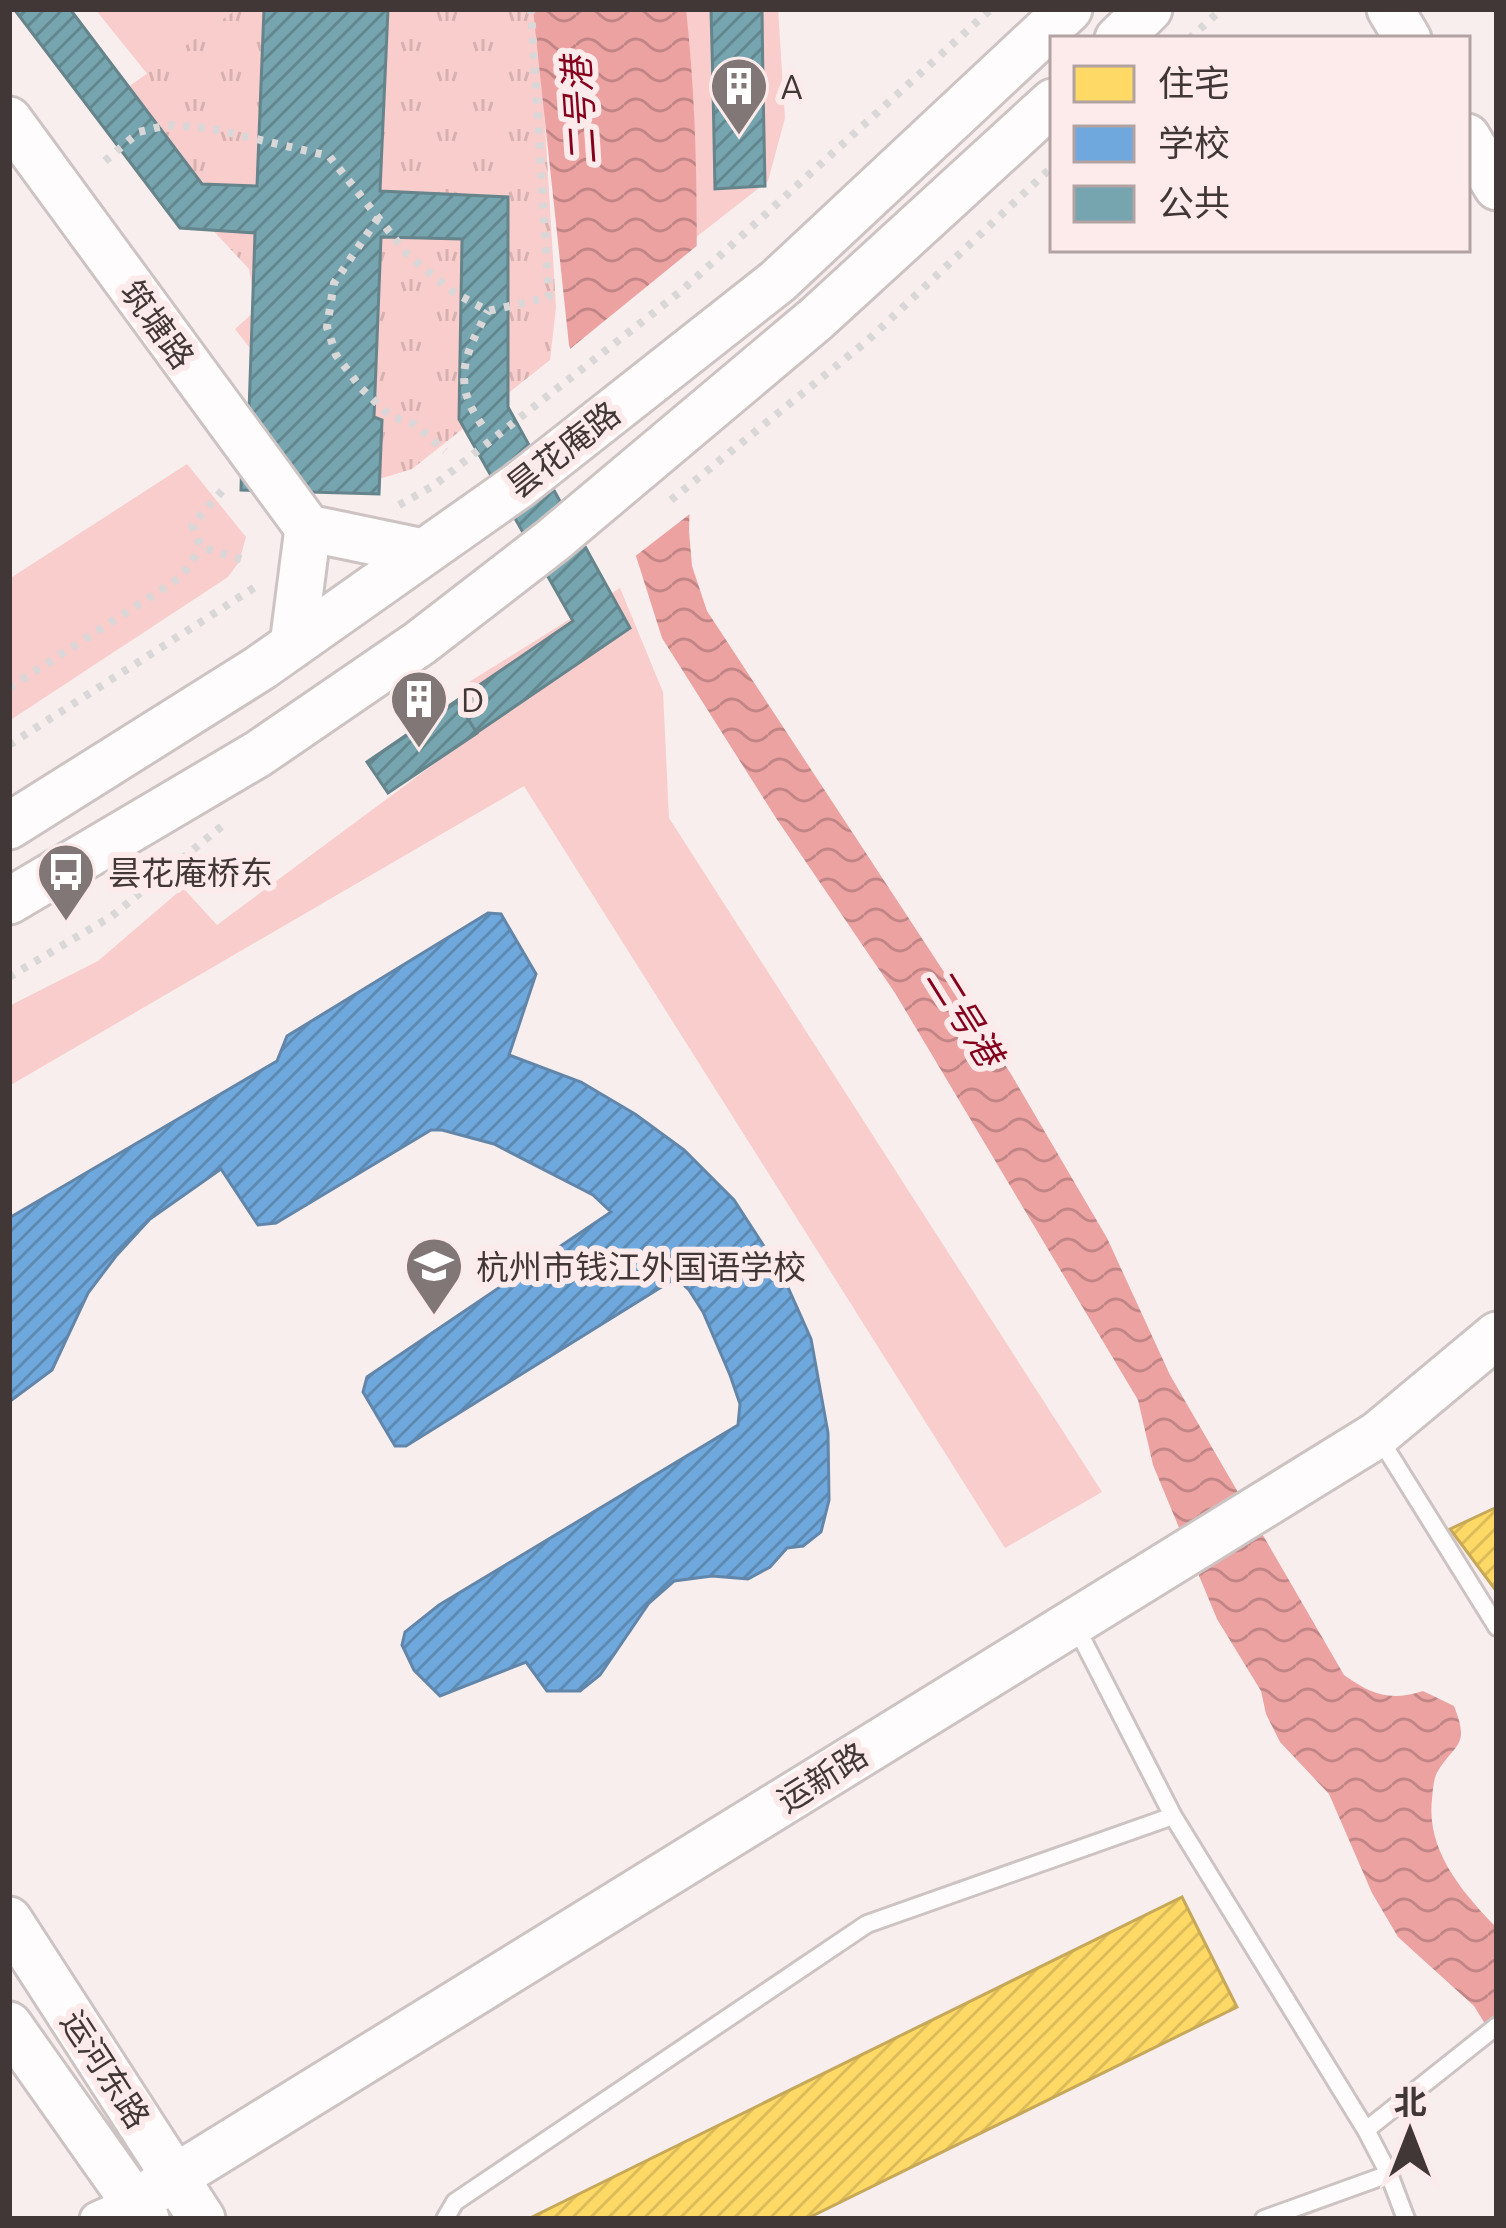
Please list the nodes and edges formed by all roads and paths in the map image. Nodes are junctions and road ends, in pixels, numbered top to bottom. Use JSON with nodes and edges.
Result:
{"nodes":[{"id":1,"x":531,"y":9,"type":"edge"},
{"id":2,"x":992,"y":9,"type":"edge"},
{"id":3,"x":1069,"y":9,"type":"edge"},
{"id":4,"x":1149,"y":9,"type":"edge"},
{"id":5,"x":1222,"y":9,"type":"edge"},
{"id":6,"x":1390,"y":9,"type":"edge"},
{"id":7,"x":1121,"y":36,"type":"edge"},
{"id":8,"x":1193,"y":36,"type":"edge"},
{"id":9,"x":1406,"y":36,"type":"edge"},
{"id":10,"x":1050,"y":105,"type":"edge"},
{"id":11,"x":9,"y":119,"type":"edge"},
{"id":12,"x":1470,"y":142,"type":"edge"},
{"id":13,"x":105,"y":161,"type":"dead end"},
{"id":14,"x":1050,"y":169,"type":"edge"},
{"id":15,"x":1497,"y":187,"type":"edge"},
{"id":16,"x":378,"y":218,"type":"junction"},
{"id":17,"x":488,"y":311,"type":"junction"},
{"id":18,"x":521,"y":417,"type":"dead end"},
{"id":19,"x":770,"y":422,"type":"dead end"},
{"id":20,"x":482,"y":425,"type":"dead end"},
{"id":21,"x":445,"y":452,"type":"dead end"},
{"id":22,"x":222,"y":490,"type":"dead end"},
{"id":23,"x":308,"y":528,"type":"junction"},
{"id":24,"x":201,"y":547,"type":"junction"},
{"id":25,"x":423,"y":552,"type":"junction"},
{"id":26,"x":247,"y":561,"type":"dead end"},
{"id":27,"x":293,"y":645,"type":"junction"},
{"id":28,"x":9,"y":688,"type":"edge"},
{"id":29,"x":9,"y":826,"type":"edge"},
{"id":30,"x":9,"y":902,"type":"edge"},
{"id":31,"x":1497,"y":1335,"type":"edge"},
{"id":32,"x":1377,"y":1436,"type":"junction"},
{"id":33,"x":1073,"y":1622,"type":"junction"},
{"id":34,"x":1497,"y":1627,"type":"edge"},
{"id":35,"x":1173,"y":1816,"type":"junction"},
{"id":36,"x":9,"y":1920,"type":"edge"},
{"id":37,"x":9,"y":2025,"type":"edge"},
{"id":38,"x":1497,"y":2026,"type":"edge"},
{"id":39,"x":1366,"y":2130,"type":"junction"},
{"id":40,"x":1389,"y":2174,"type":"junction"},
{"id":41,"x":176,"y":2176,"type":"junction"},
{"id":42,"x":126,"y":2214,"type":"edge"},
{"id":43,"x":202,"y":2219,"type":"edge"},
{"id":44,"x":445,"y":2219,"type":"edge"},
{"id":45,"x":1264,"y":2219,"type":"edge"},
{"id":46,"x":1406,"y":2219,"type":"edge"}],
"edges":[{"from":1,"to":17,"type":"path"},
{"from":2,"to":18,"type":"path"},
{"from":3,"to":25,"type":"main road","name":"昙花庵路"},
{"from":4,"to":7,"type":"main road"},
{"from":5,"to":8,"type":"path"},
{"from":6,"to":9,"type":"main road"},
{"from":10,"to":30,"type":"main road","name":"昙花庵路"},
{"from":11,"to":23,"type":"main road","name":"筑塘路"},
{"from":12,"to":15,"type":"main road"},
{"from":13,"to":16,"type":"path"},
{"from":14,"to":19,"type":"path"},
{"from":16,"to":17,"type":"path"},
{"from":16,"to":21,"type":"path"},
{"from":17,"to":20,"type":"path"},
{"from":22,"to":24,"type":"path"},
{"from":23,"to":25,"type":"main road"},
{"from":23,"to":27,"type":"main road"},
{"from":24,"to":26,"type":"path"},
{"from":24,"to":28,"type":"path"},
{"from":25,"to":27,"type":"main road","name":"昙花庵路"},
{"from":27,"to":29,"type":"main road","name":"昙花庵路"},
{"from":31,"to":32,"type":"main road","name":"运新路"},
{"from":32,"to":33,"type":"main road","name":"运新路"},
{"from":32,"to":34,"type":"lane"},
{"from":33,"to":35,"type":"lane"},
{"from":33,"to":41,"type":"main road","name":"运新路"},
{"from":35,"to":39,"type":"lane"},
{"from":35,"to":44,"type":"lane"},
{"from":36,"to":41,"type":"main road","name":"运河东路"},
{"from":37,"to":42,"type":"main road","name":"运河东路"},
{"from":38,"to":39,"type":"lane"},
{"from":39,"to":40,"type":"lane"},
{"from":40,"to":45,"type":"lane"},
{"from":40,"to":46,"type":"lane"},
{"from":41,"to":42,"type":"main road","name":"运新路"},
{"from":41,"to":43,"type":"main road","name":"运河东路"}]}
